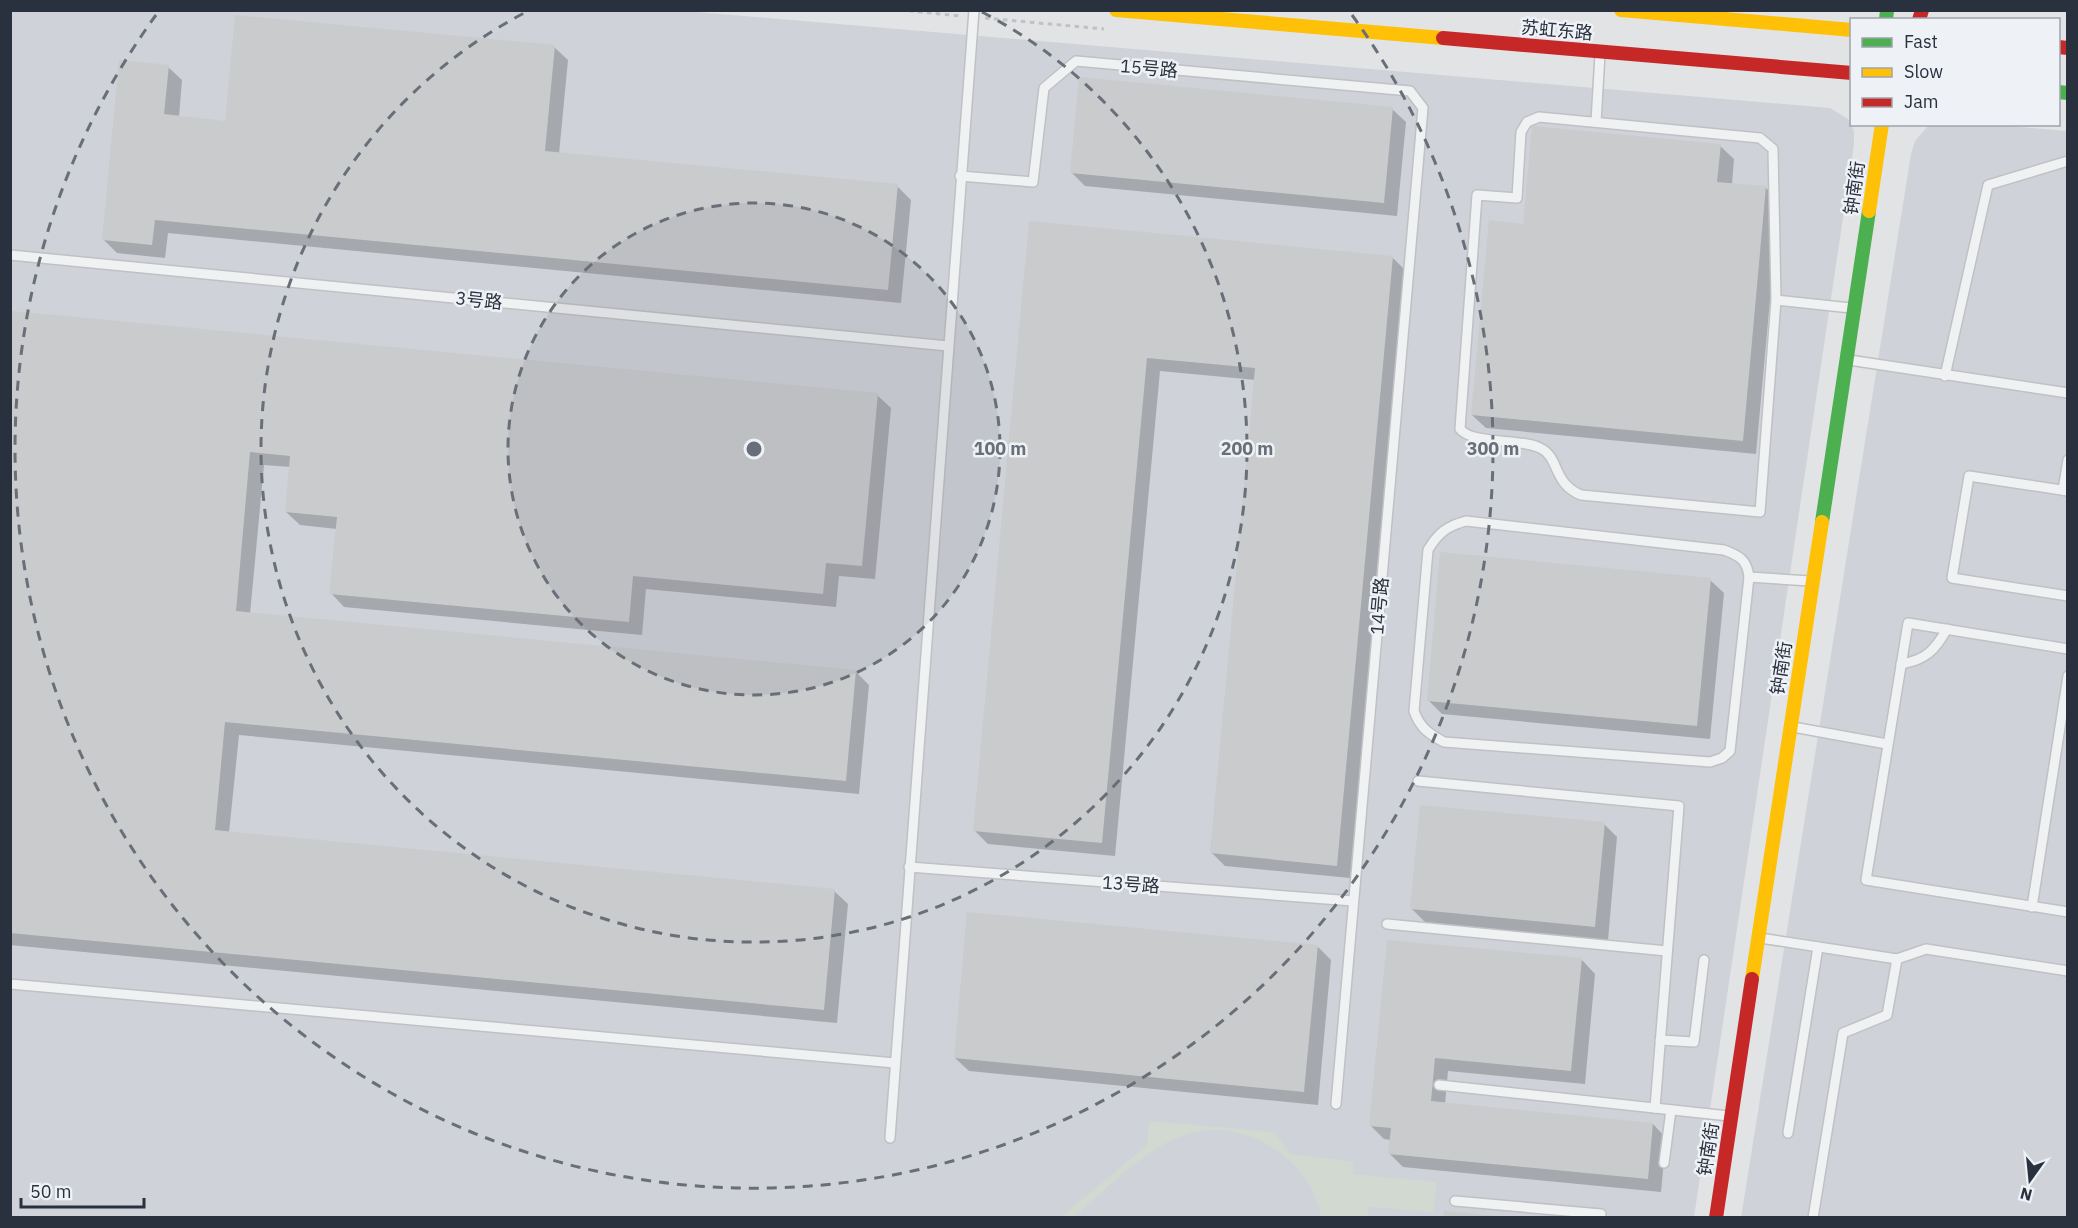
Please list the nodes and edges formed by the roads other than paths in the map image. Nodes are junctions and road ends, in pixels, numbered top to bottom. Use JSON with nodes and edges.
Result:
{"nodes":[{"id":1,"x":974,"y":10,"type":"edge"},
{"id":2,"x":1116,"y":10,"type":"edge"},
{"id":3,"x":1621,"y":11,"type":"edge"},
{"id":4,"x":1850,"y":30,"type":"edge"},
{"id":5,"x":1600,"y":52,"type":"junction"},
{"id":6,"x":1850,"y":73,"type":"edge"},
{"id":7,"x":1423,"y":108,"type":"joint"},
{"id":8,"x":1596,"y":122,"type":"junction"},
{"id":9,"x":1882,"y":126,"type":"edge"},
{"id":10,"x":2067,"y":160,"type":"edge"},
{"id":11,"x":960,"y":176,"type":"junction"},
{"id":12,"x":10,"y":255,"type":"edge"},
{"id":13,"x":1776,"y":300,"type":"junction"},
{"id":14,"x":1854,"y":308,"type":"junction"},
{"id":15,"x":948,"y":346,"type":"junction"},
{"id":16,"x":1846,"y":360,"type":"junction"},
{"id":17,"x":1946,"y":376,"type":"junction"},
{"id":18,"x":2067,"y":393,"type":"edge"},
{"id":19,"x":2067,"y":460,"type":"edge"},
{"id":20,"x":2065,"y":490,"type":"edge"},
{"id":21,"x":1749,"y":577,"type":"junction"},
{"id":22,"x":1813,"y":581,"type":"junction"},
{"id":23,"x":2067,"y":596,"type":"edge"},
{"id":24,"x":1947,"y":629,"type":"junction"},
{"id":25,"x":2067,"y":649,"type":"edge"},
{"id":26,"x":1901,"y":664,"type":"junction"},
{"id":27,"x":2067,"y":676,"type":"edge"},
{"id":28,"x":1790,"y":727,"type":"junction"},
{"id":29,"x":1887,"y":744,"type":"junction"},
{"id":30,"x":1418,"y":781,"type":"dead end"},
{"id":31,"x":909,"y":867,"type":"junction"},
{"id":32,"x":1353,"y":901,"type":"junction"},
{"id":33,"x":2032,"y":907,"type":"junction"},
{"id":34,"x":2067,"y":912,"type":"edge"},
{"id":35,"x":1387,"y":924,"type":"dead end"},
{"id":36,"x":1758,"y":937,"type":"junction"},
{"id":37,"x":1818,"y":946,"type":"junction"},
{"id":38,"x":1667,"y":951,"type":"junction"},
{"id":39,"x":1897,"y":959,"type":"junction"},
{"id":40,"x":1704,"y":960,"type":"dead end"},
{"id":41,"x":2067,"y":971,"type":"edge"},
{"id":42,"x":10,"y":984,"type":"edge"},
{"id":43,"x":1660,"y":1040,"type":"junction"},
{"id":44,"x":895,"y":1063,"type":"junction"},
{"id":45,"x":1439,"y":1085,"type":"dead end"},
{"id":46,"x":1336,"y":1104,"type":"dead end"},
{"id":47,"x":1655,"y":1108,"type":"junction"},
{"id":48,"x":1671,"y":1110,"type":"junction"},
{"id":49,"x":1731,"y":1116,"type":"junction"},
{"id":50,"x":1788,"y":1133,"type":"dead end"},
{"id":51,"x":890,"y":1138,"type":"dead end"},
{"id":52,"x":1664,"y":1162,"type":"dead end"},
{"id":53,"x":1455,"y":1201,"type":"dead end"},
{"id":54,"x":1600,"y":1218,"type":"edge"},
{"id":55,"x":1716,"y":1218,"type":"edge"},
{"id":56,"x":1813,"y":1218,"type":"edge"}],
"edges":[{"from":1,"to":11,"type":"lane"},
{"from":2,"to":5,"type":"street","name":"苏虹东路"},
{"from":3,"to":4,"type":"street"},
{"from":5,"to":6,"type":"street","name":"苏虹东路"},
{"from":5,"to":8,"type":"lane"},
{"from":7,"to":11,"type":"lane","name":"15号路"},
{"from":7,"to":32,"type":"lane","name":"14号路"},
{"from":8,"to":13,"type":"lane"},
{"from":8,"to":13,"type":"lane"},
{"from":9,"to":14,"type":"street","name":"钟南街"},
{"from":10,"to":17,"type":"lane"},
{"from":11,"to":15,"type":"lane"},
{"from":12,"to":15,"type":"lane","name":"3号路"},
{"from":13,"to":14,"type":"lane"},
{"from":14,"to":16,"type":"street","name":"钟南街"},
{"from":15,"to":31,"type":"lane"},
{"from":16,"to":17,"type":"lane"},
{"from":16,"to":22,"type":"street","name":"钟南街"},
{"from":17,"to":18,"type":"lane"},
{"from":19,"to":20,"type":"lane"},
{"from":20,"to":23,"type":"lane"},
{"from":21,"to":21,"type":"lane"},
{"from":21,"to":22,"type":"lane"},
{"from":22,"to":28,"type":"street","name":"钟南街"},
{"from":24,"to":25,"type":"lane"},
{"from":24,"to":26,"type":"lane"},
{"from":24,"to":26,"type":"lane"},
{"from":26,"to":29,"type":"lane"},
{"from":27,"to":33,"type":"lane"},
{"from":28,"to":29,"type":"lane"},
{"from":28,"to":36,"type":"street","name":"钟南街"},
{"from":29,"to":33,"type":"lane"},
{"from":30,"to":38,"type":"lane"},
{"from":31,"to":32,"type":"lane","name":"13号路"},
{"from":31,"to":44,"type":"lane"},
{"from":32,"to":46,"type":"lane","name":"14号路"},
{"from":33,"to":34,"type":"lane"},
{"from":35,"to":38,"type":"lane"},
{"from":36,"to":37,"type":"lane"},
{"from":36,"to":49,"type":"street","name":"钟南街"},
{"from":37,"to":39,"type":"lane"},
{"from":37,"to":50,"type":"lane"},
{"from":38,"to":43,"type":"lane"},
{"from":39,"to":41,"type":"lane"},
{"from":39,"to":56,"type":"lane"},
{"from":40,"to":43,"type":"lane"},
{"from":42,"to":44,"type":"lane"},
{"from":43,"to":47,"type":"lane"},
{"from":44,"to":51,"type":"lane"},
{"from":45,"to":47,"type":"lane"},
{"from":47,"to":48,"type":"lane"},
{"from":48,"to":49,"type":"lane"},
{"from":48,"to":52,"type":"lane"},
{"from":49,"to":55,"type":"street","name":"钟南街"},
{"from":53,"to":54,"type":"lane"}]}
